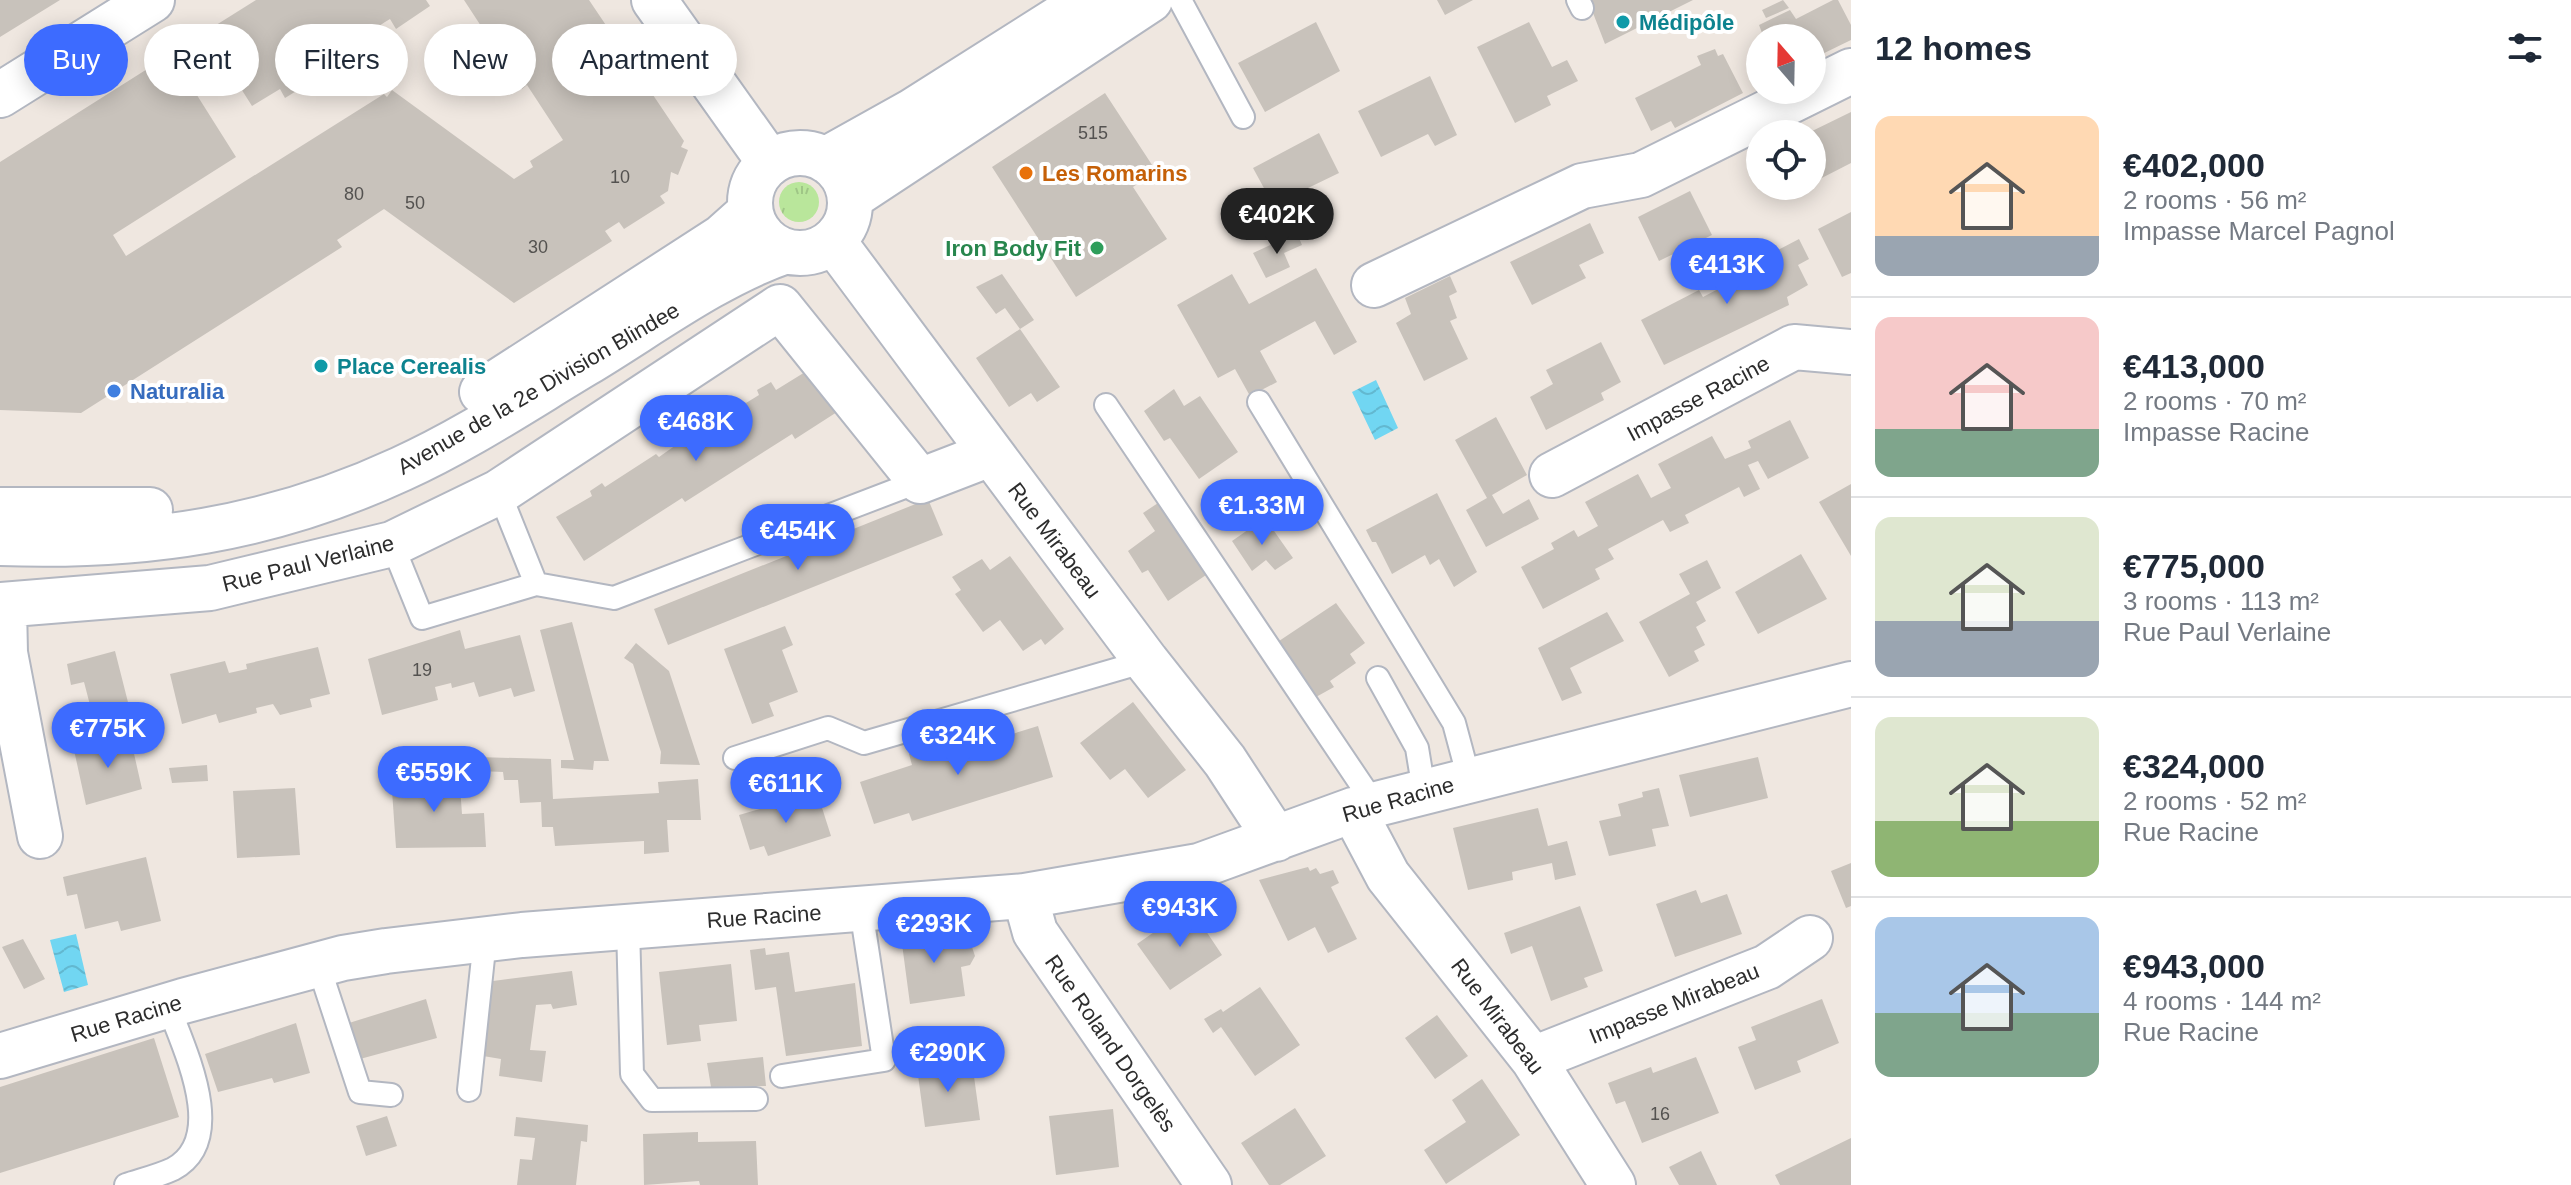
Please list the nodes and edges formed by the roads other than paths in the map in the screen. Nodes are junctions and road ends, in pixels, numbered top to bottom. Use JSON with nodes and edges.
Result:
{"nodes":[{"id":1,"x":152,"y":0,"type":"edge"},
{"id":2,"x":654,"y":0,"type":"edge"},
{"id":3,"x":1150,"y":0,"type":"edge"},
{"id":4,"x":1180,"y":0,"type":"edge"},
{"id":5,"x":1061,"y":8,"type":"edge"},
{"id":6,"x":1851,"y":71,"type":"edge"},
{"id":7,"x":0,"y":95,"type":"edge"},
{"id":8,"x":1243,"y":117,"type":"dead end"},
{"id":9,"x":825,"y":160,"type":"junction"},
{"id":10,"x":770,"y":163,"type":"junction"},
{"id":11,"x":850,"y":198,"type":"junction"},
{"id":12,"x":750,"y":212,"type":"junction"},
{"id":13,"x":833,"y":241,"type":"junction"},
{"id":14,"x":786,"y":251,"type":"junction"},
{"id":15,"x":1374,"y":285,"type":"dead end"},
{"id":16,"x":1851,"y":352,"type":"edge"},
{"id":17,"x":1259,"y":402,"type":"dead end"},
{"id":18,"x":1106,"y":405,"type":"dead end"},
{"id":19,"x":990,"y":454,"type":"junction"},
{"id":20,"x":1552,"y":475,"type":"dead end"},
{"id":21,"x":920,"y":481,"type":"junction"},
{"id":22,"x":499,"y":492,"type":"junction"},
{"id":23,"x":0,"y":510,"type":"edge"},
{"id":24,"x":0,"y":543,"type":"edge"},
{"id":25,"x":392,"y":544,"type":"junction"},
{"id":26,"x":536,"y":584,"type":"junction"},
{"id":27,"x":2,"y":605,"type":"edge"},
{"id":28,"x":1146,"y":661,"type":"junction"},
{"id":29,"x":1378,"y":678,"type":"dead end"},
{"id":30,"x":1851,"y":684,"type":"edge"},
{"id":31,"x":735,"y":758,"type":"dead end"},
{"id":32,"x":1469,"y":779,"type":"junction"},
{"id":33,"x":1424,"y":791,"type":"junction"},
{"id":34,"x":1364,"y":807,"type":"junction"},
{"id":35,"x":40,"y":836,"type":"dead end"},
{"id":36,"x":1276,"y":839,"type":"junction"},
{"id":37,"x":1025,"y":896,"type":"junction"},
{"id":38,"x":861,"y":909,"type":"junction"},
{"id":39,"x":628,"y":927,"type":"junction"},
{"id":40,"x":1810,"y":938,"type":"dead end"},
{"id":41,"x":485,"y":939,"type":"junction"},
{"id":42,"x":318,"y":964,"type":"junction"},
{"id":43,"x":168,"y":1005,"type":"junction"},
{"id":44,"x":0,"y":1056,"type":"edge"},
{"id":45,"x":1533,"y":1059,"type":"junction"},
{"id":46,"x":782,"y":1076,"type":"dead end"},
{"id":47,"x":469,"y":1090,"type":"dead end"},
{"id":48,"x":391,"y":1095,"type":"dead end"},
{"id":49,"x":756,"y":1099,"type":"dead end"},
{"id":50,"x":126,"y":1185,"type":"edge"},
{"id":51,"x":1209,"y":1185,"type":"edge"},
{"id":52,"x":1613,"y":1185,"type":"edge"}],
"edges":[{"from":1,"to":7,"type":"street"},
{"from":2,"to":10,"type":"street"},
{"from":3,"to":11,"type":"street"},
{"from":4,"to":8,"type":"lane"},
{"from":5,"to":9,"type":"street"},
{"from":6,"to":15,"type":"street"},
{"from":9,"to":10,"type":"street"},
{"from":9,"to":11,"type":"street"},
{"from":10,"to":12,"type":"street"},
{"from":11,"to":13,"type":"street"},
{"from":12,"to":14,"type":"street"},
{"from":12,"to":23,"type":"street","name":"Avenue de la 2e Division Blindee"},
{"from":13,"to":14,"type":"street"},
{"from":13,"to":19,"type":"street","name":"Rue Mirabeau"},
{"from":14,"to":24,"type":"street","name":"Avenue de la 2e Division Blindee"},
{"from":16,"to":20,"type":"street","name":"Impasse Racine"},
{"from":17,"to":32,"type":"lane"},
{"from":18,"to":34,"type":"lane"},
{"from":19,"to":21,"type":"street"},
{"from":19,"to":28,"type":"street","name":"Rue Mirabeau"},
{"from":21,"to":22,"type":"street","name":"Rue Paul Verlaine"},
{"from":21,"to":26,"type":"lane"},
{"from":22,"to":25,"type":"street","name":"Rue Paul Verlaine"},
{"from":22,"to":26,"type":"lane"},
{"from":25,"to":26,"type":"lane"},
{"from":25,"to":27,"type":"street","name":"Rue Paul Verlaine"},
{"from":27,"to":35,"type":"street"},
{"from":28,"to":31,"type":"lane"},
{"from":28,"to":36,"type":"street","name":"Rue Mirabeau"},
{"from":29,"to":33,"type":"lane"},
{"from":30,"to":32,"type":"street","name":"Rue Racine"},
{"from":32,"to":33,"type":"street","name":"Rue Racine"},
{"from":33,"to":34,"type":"street","name":"Rue Racine"},
{"from":34,"to":36,"type":"street","name":"Rue Racine"},
{"from":34,"to":45,"type":"street","name":"Rue Mirabeau"},
{"from":36,"to":37,"type":"street","name":"Rue Racine"},
{"from":37,"to":38,"type":"street","name":"Rue Racine"},
{"from":37,"to":51,"type":"street","name":"Rue Roland Dorgelès"},
{"from":38,"to":39,"type":"street","name":"Rue Racine"},
{"from":38,"to":46,"type":"lane"},
{"from":39,"to":41,"type":"street","name":"Rue Racine"},
{"from":39,"to":49,"type":"lane"},
{"from":40,"to":45,"type":"street","name":"Impasse Mirabeau"},
{"from":41,"to":42,"type":"street","name":"Rue Racine"},
{"from":41,"to":47,"type":"lane"},
{"from":42,"to":43,"type":"street","name":"Rue Racine"},
{"from":42,"to":48,"type":"lane"},
{"from":43,"to":44,"type":"street","name":"Rue Racine"},
{"from":43,"to":50,"type":"lane"},
{"from":45,"to":52,"type":"street","name":"Rue Mirabeau"}]}
